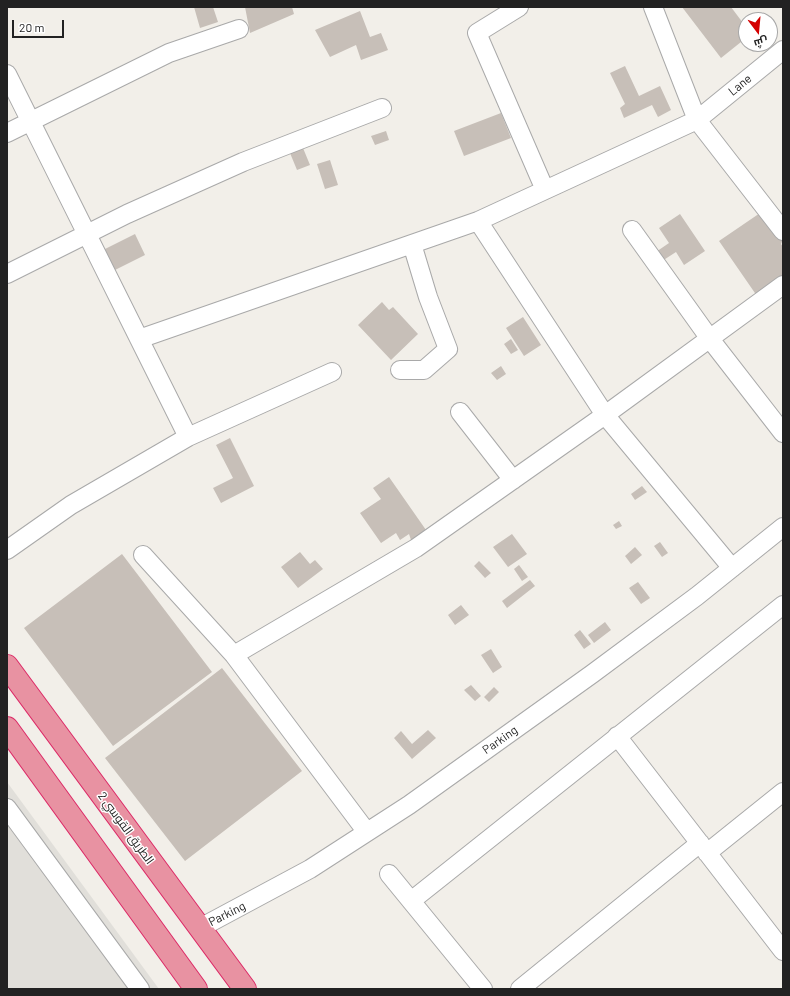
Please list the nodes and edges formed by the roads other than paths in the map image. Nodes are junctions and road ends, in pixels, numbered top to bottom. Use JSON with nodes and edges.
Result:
{"nodes":[{"id":1,"x":519,"y":7,"type":"edge"},
{"id":2,"x":653,"y":7,"type":"edge"},
{"id":3,"x":239,"y":29,"type":"dead end"},
{"id":4,"x":783,"y":50,"type":"edge"},
{"id":5,"x":7,"y":74,"type":"edge"},
{"id":6,"x":382,"y":108,"type":"dead end"},
{"id":7,"x":697,"y":120,"type":"junction"},
{"id":8,"x":30,"y":121,"type":"junction"},
{"id":9,"x":7,"y":133,"type":"edge"},
{"id":10,"x":545,"y":190,"type":"junction"},
{"id":11,"x":478,"y":221,"type":"junction"},
{"id":12,"x":632,"y":230,"type":"dead end"},
{"id":13,"x":783,"y":231,"type":"edge"},
{"id":14,"x":87,"y":235,"type":"junction"},
{"id":15,"x":412,"y":244,"type":"junction"},
{"id":16,"x":7,"y":274,"type":"edge"},
{"id":17,"x":783,"y":285,"type":"edge"},
{"id":18,"x":139,"y":339,"type":"junction"},
{"id":19,"x":710,"y":339,"type":"junction"},
{"id":20,"x":400,"y":370,"type":"dead end"},
{"id":21,"x":332,"y":372,"type":"dead end"},
{"id":22,"x":460,"y":412,"type":"dead end"},
{"id":23,"x":605,"y":415,"type":"junction"},
{"id":24,"x":783,"y":433,"type":"edge"},
{"id":25,"x":188,"y":437,"type":"junction"},
{"id":26,"x":513,"y":480,"type":"junction"},
{"id":27,"x":783,"y":527,"type":"edge"},
{"id":28,"x":7,"y":550,"type":"edge"},
{"id":29,"x":143,"y":555,"type":"dead end"},
{"id":30,"x":732,"y":568,"type":"junction"},
{"id":31,"x":783,"y":605,"type":"edge"},
{"id":32,"x":234,"y":655,"type":"junction"},
{"id":33,"x":7,"y":666,"type":"edge"},
{"id":34,"x":7,"y":728,"type":"edge"},
{"id":35,"x":617,"y":736,"type":"junction"},
{"id":36,"x":783,"y":792,"type":"edge"},
{"id":37,"x":7,"y":808,"type":"edge"},
{"id":38,"x":366,"y":831,"type":"junction"},
{"id":39,"x":703,"y":848,"type":"junction"},
{"id":40,"x":389,"y":874,"type":"dead end"},
{"id":41,"x":411,"y":900,"type":"junction"},
{"id":42,"x":200,"y":928,"type":"junction"},
{"id":43,"x":783,"y":951,"type":"edge"},
{"id":44,"x":140,"y":989,"type":"edge"},
{"id":45,"x":196,"y":989,"type":"edge"},
{"id":46,"x":245,"y":989,"type":"edge"},
{"id":47,"x":483,"y":989,"type":"edge"},
{"id":48,"x":520,"y":989,"type":"edge"}],
"edges":[{"from":1,"to":10,"type":"street"},
{"from":2,"to":7,"type":"street"},
{"from":3,"to":8,"type":"street"},
{"from":4,"to":7,"type":"street","name":"Lane"},
{"from":5,"to":8,"type":"street"},
{"from":6,"to":14,"type":"street"},
{"from":7,"to":10,"type":"street","name":"Lane"},
{"from":7,"to":13,"type":"street"},
{"from":8,"to":9,"type":"street"},
{"from":8,"to":14,"type":"street"},
{"from":10,"to":11,"type":"street","name":"Lane"},
{"from":11,"to":15,"type":"street","name":"Lane"},
{"from":11,"to":23,"type":"street"},
{"from":12,"to":19,"type":"street"},
{"from":14,"to":16,"type":"street"},
{"from":14,"to":18,"type":"street"},
{"from":15,"to":18,"type":"street","name":"Lane"},
{"from":15,"to":20,"type":"street"},
{"from":17,"to":19,"type":"street"},
{"from":18,"to":25,"type":"street"},
{"from":19,"to":23,"type":"street"},
{"from":19,"to":24,"type":"street"},
{"from":21,"to":25,"type":"street"},
{"from":22,"to":26,"type":"street"},
{"from":23,"to":26,"type":"street"},
{"from":23,"to":30,"type":"street"},
{"from":25,"to":28,"type":"street"},
{"from":26,"to":32,"type":"street"},
{"from":27,"to":30,"type":"street","name":"Parking"},
{"from":29,"to":32,"type":"street"},
{"from":30,"to":38,"type":"street","name":"Parking"},
{"from":31,"to":35,"type":"street"},
{"from":32,"to":38,"type":"street"},
{"from":33,"to":42,"type":"highway","name":"الطريق القوسي 2"},
{"from":34,"to":45,"type":"highway"},
{"from":35,"to":39,"type":"street"},
{"from":35,"to":41,"type":"street"},
{"from":36,"to":39,"type":"street"},
{"from":37,"to":44,"type":"street"},
{"from":38,"to":42,"type":"street","name":"Parking"},
{"from":39,"to":43,"type":"street"},
{"from":39,"to":48,"type":"street"},
{"from":40,"to":41,"type":"street"},
{"from":41,"to":47,"type":"street"},
{"from":42,"to":46,"type":"highway","name":"الطريق القوسي 2"}]}
